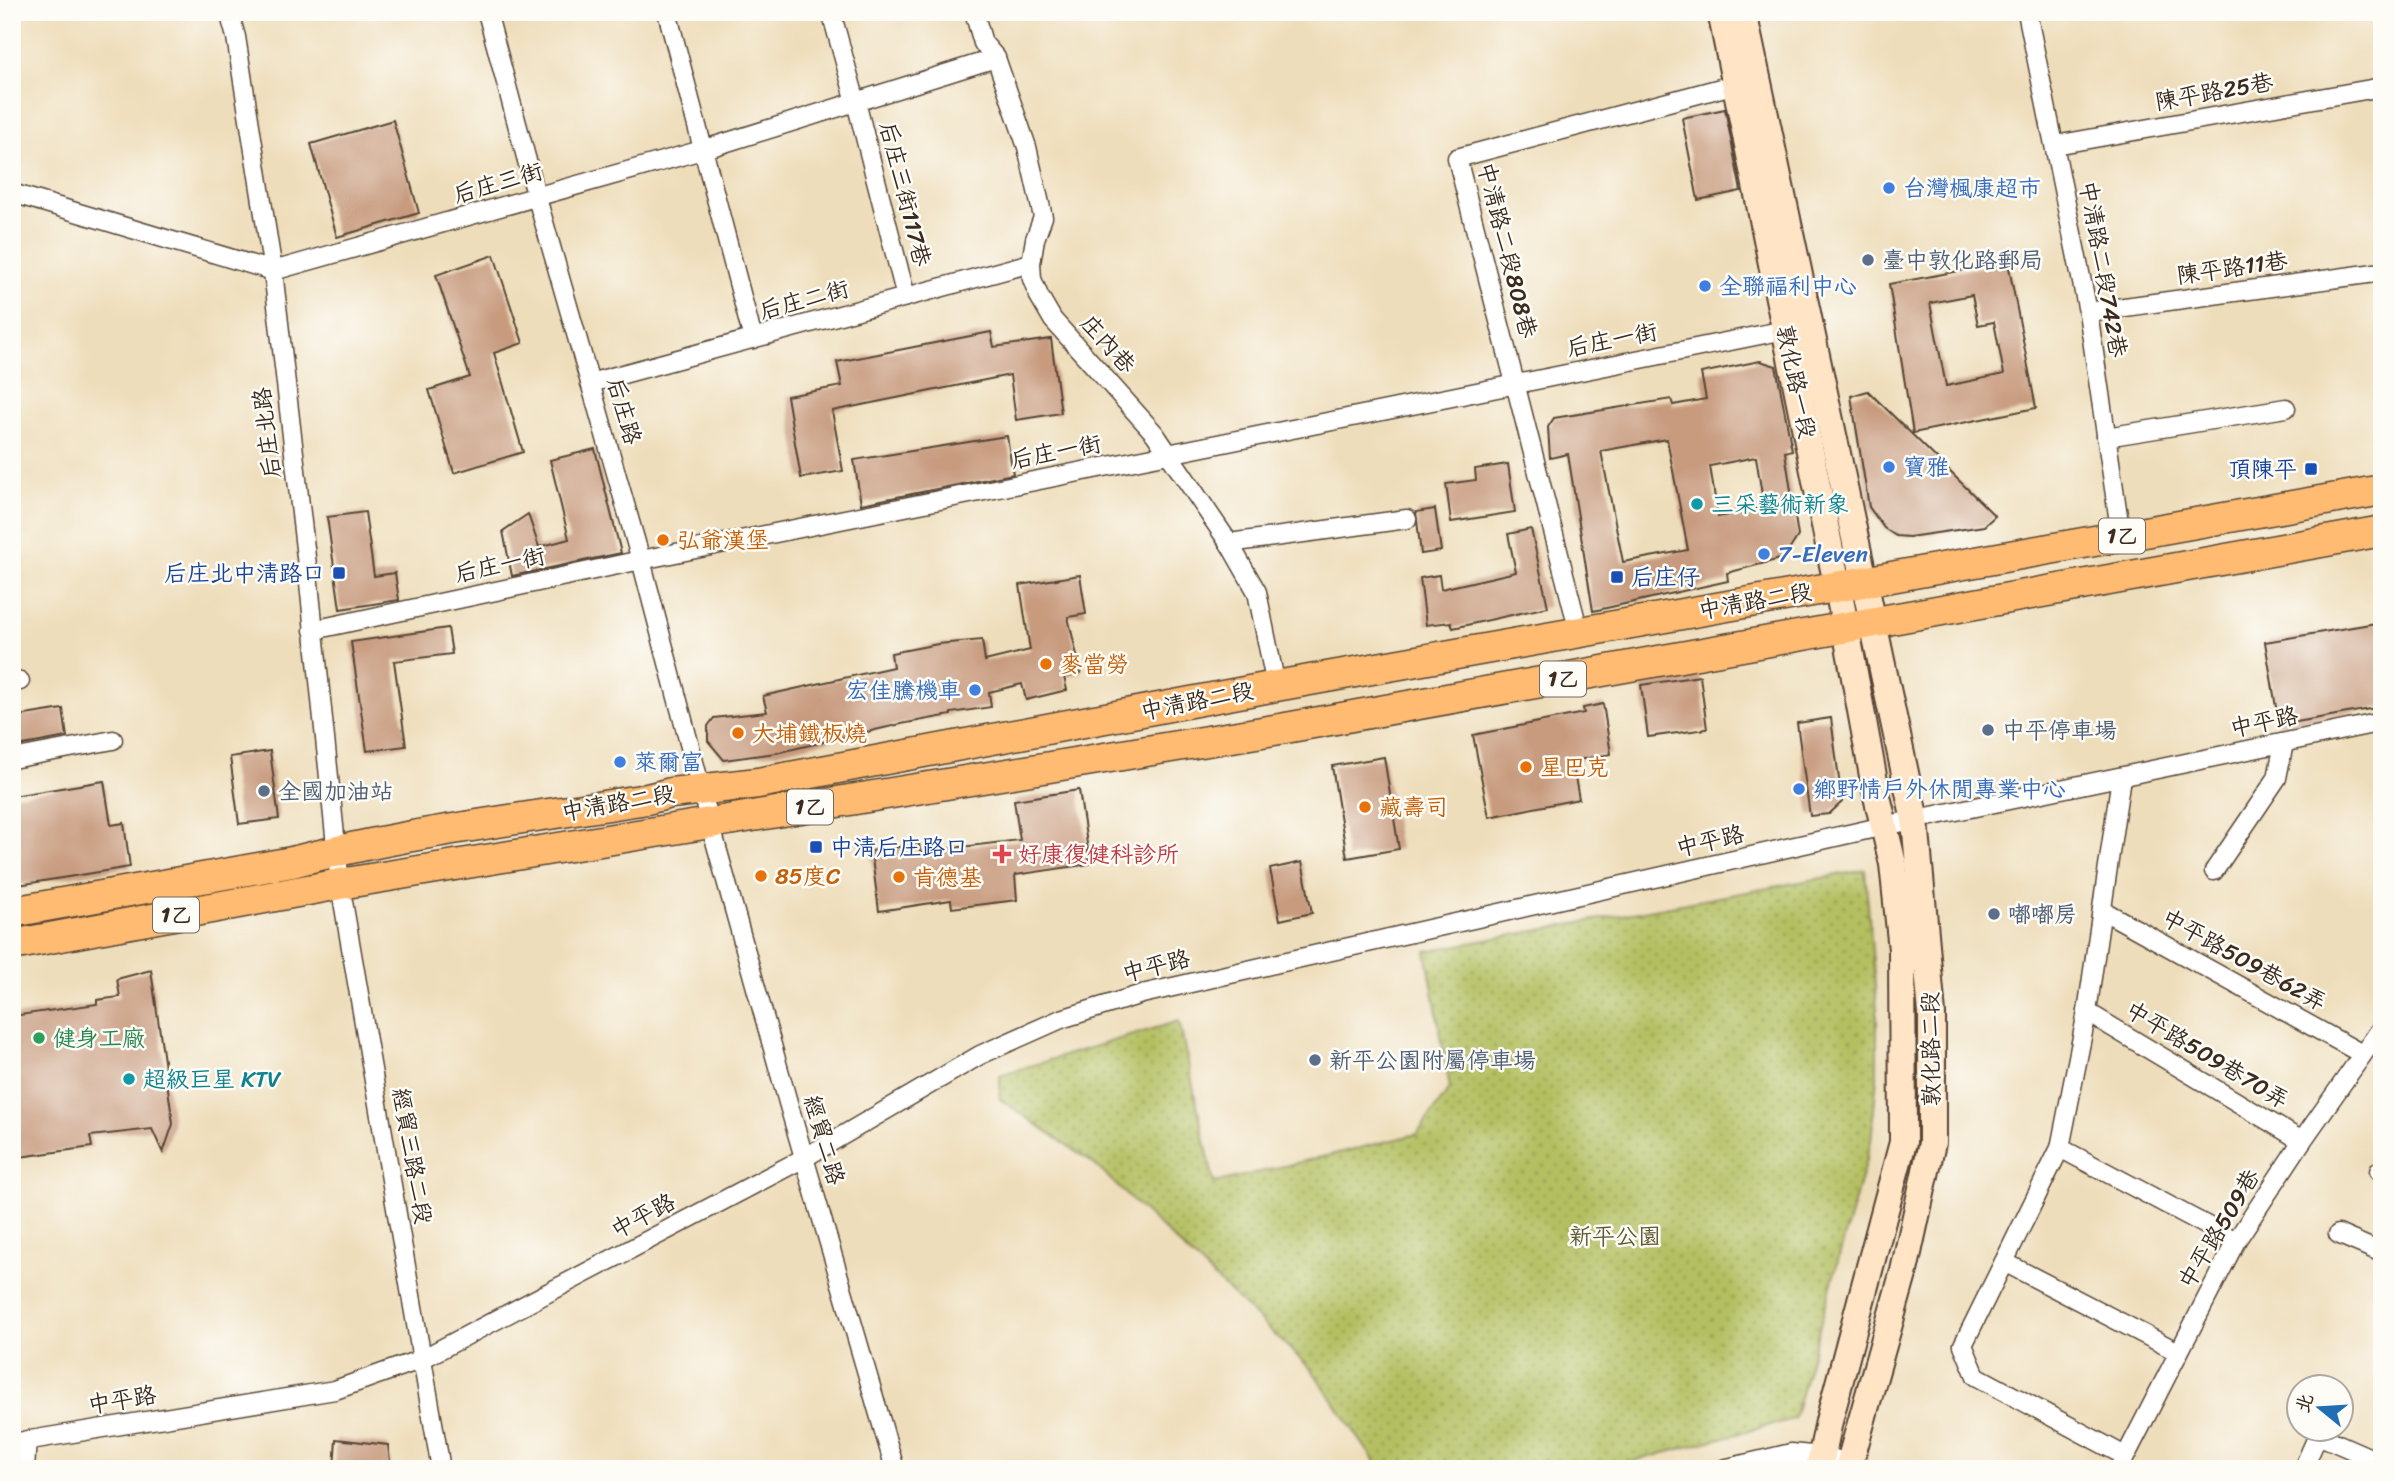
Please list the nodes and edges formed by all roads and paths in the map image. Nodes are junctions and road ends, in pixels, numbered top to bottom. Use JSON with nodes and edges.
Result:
{"nodes":[{"id":1,"x":229,"y":12,"type":"edge"},
{"id":2,"x":488,"y":12,"type":"edge"},
{"id":3,"x":667,"y":12,"type":"edge"},
{"id":4,"x":831,"y":12,"type":"edge"},
{"id":5,"x":974,"y":12,"type":"edge"},
{"id":6,"x":1721,"y":12,"type":"edge"},
{"id":7,"x":1743,"y":12,"type":"edge"},
{"id":8,"x":2027,"y":12,"type":"edge"},
{"id":9,"x":996,"y":58,"type":"junction"},
{"id":10,"x":1736,"y":84,"type":"junction"},
{"id":11,"x":2382,"y":87,"type":"edge"},
{"id":12,"x":856,"y":102,"type":"junction"},
{"id":13,"x":2055,"y":145,"type":"junction"},
{"id":14,"x":702,"y":150,"type":"junction"},
{"id":15,"x":12,"y":192,"type":"edge"},
{"id":16,"x":537,"y":198,"type":"junction"},
{"id":17,"x":1031,"y":263,"type":"junction"},
{"id":18,"x":273,"y":271,"type":"junction"},
{"id":19,"x":2382,"y":272,"type":"edge"},
{"id":20,"x":906,"y":298,"type":"junction"},
{"id":21,"x":2088,"y":312,"type":"junction"},
{"id":22,"x":1797,"y":328,"type":"junction"},
{"id":23,"x":753,"y":339,"type":"junction"},
{"id":24,"x":590,"y":383,"type":"junction"},
{"id":25,"x":1516,"y":384,"type":"junction"},
{"id":26,"x":2286,"y":408,"type":"dead end"},
{"id":27,"x":2106,"y":437,"type":"junction"},
{"id":28,"x":1170,"y":454,"type":"junction"},
{"id":29,"x":2382,"y":490,"type":"edge"},
{"id":30,"x":1407,"y":519,"type":"dead end"},
{"id":31,"x":2382,"y":531,"type":"edge"},
{"id":32,"x":2121,"y":536,"type":"junction"},
{"id":33,"x":1229,"y":543,"type":"junction"},
{"id":34,"x":641,"y":560,"type":"junction"},
{"id":35,"x":1850,"y":584,"type":"junction"},
{"id":36,"x":1859,"y":626,"type":"junction"},
{"id":37,"x":313,"y":630,"type":"junction"},
{"id":38,"x":1579,"y":632,"type":"junction"},
{"id":39,"x":1276,"y":686,"type":"junction"},
{"id":40,"x":2382,"y":722,"type":"edge"},
{"id":41,"x":113,"y":740,"type":"dead end"},
{"id":42,"x":2284,"y":743,"type":"junction"},
{"id":43,"x":12,"y":759,"type":"edge"},
{"id":44,"x":2121,"y":777,"type":"junction"},
{"id":45,"x":702,"y":789,"type":"junction"},
{"id":46,"x":1915,"y":820,"type":"junction"},
{"id":47,"x":710,"y":823,"type":"junction"},
{"id":48,"x":1884,"y":826,"type":"junction"},
{"id":49,"x":337,"y":850,"type":"junction"},
{"id":50,"x":2214,"y":872,"type":"dead end"},
{"id":51,"x":340,"y":884,"type":"junction"},
{"id":52,"x":2102,"y":909,"type":"junction"},
{"id":53,"x":12,"y":912,"type":"edge"},
{"id":54,"x":12,"y":945,"type":"edge"},
{"id":55,"x":2087,"y":1012,"type":"junction"},
{"id":56,"x":2382,"y":1027,"type":"edge"},
{"id":57,"x":2362,"y":1054,"type":"junction"},
{"id":58,"x":2302,"y":1141,"type":"junction"},
{"id":59,"x":2060,"y":1148,"type":"junction"},
{"id":60,"x":804,"y":1158,"type":"junction"},
{"id":61,"x":2338,"y":1234,"type":"dead end"},
{"id":62,"x":2236,"y":1241,"type":"junction"},
{"id":63,"x":2382,"y":1253,"type":"edge"},
{"id":64,"x":2004,"y":1262,"type":"junction"},
{"id":65,"x":2178,"y":1352,"type":"junction"},
{"id":66,"x":422,"y":1359,"type":"junction"},
{"id":67,"x":20,"y":1441,"type":"edge"},
{"id":68,"x":1821,"y":1462,"type":"edge"},
{"id":69,"x":2122,"y":1462,"type":"edge"},
{"id":70,"x":2382,"y":1463,"type":"edge"},
{"id":71,"x":1849,"y":1466,"type":"edge"},
{"id":72,"x":25,"y":1469,"type":"edge"},
{"id":73,"x":441,"y":1469,"type":"edge"},
{"id":74,"x":895,"y":1469,"type":"edge"},
{"id":75,"x":1724,"y":1469,"type":"edge"},
{"id":76,"x":2303,"y":1469,"type":"edge"}],
"edges":[{"from":1,"to":18,"type":"street","name":"后庄北路"},
{"from":2,"to":16,"type":"street","name":"后庄路"},
{"from":3,"to":14,"type":"street"},
{"from":4,"to":12,"type":"street","name":"后庄三街117巷"},
{"from":5,"to":9,"type":"street"},
{"from":6,"to":10,"type":"street","name":"敦化路一段"},
{"from":7,"to":22,"type":"street","name":"敦化路一段"},
{"from":8,"to":13,"type":"street","name":"中清路二段742巷"},
{"from":9,"to":12,"type":"street","name":"后庄三街"},
{"from":9,"to":17,"type":"street"},
{"from":10,"to":22,"type":"street","name":"敦化路一段"},
{"from":10,"to":25,"type":"street","name":"中清路二段808巷"},
{"from":11,"to":13,"type":"street","name":"陳平路25巷"},
{"from":12,"to":14,"type":"street","name":"后庄三街"},
{"from":12,"to":20,"type":"street","name":"后庄三街117巷"},
{"from":13,"to":21,"type":"street","name":"中清路二段742巷"},
{"from":14,"to":16,"type":"street","name":"后庄三街"},
{"from":14,"to":23,"type":"street"},
{"from":15,"to":18,"type":"street"},
{"from":16,"to":18,"type":"street","name":"后庄三街"},
{"from":16,"to":24,"type":"street","name":"后庄路"},
{"from":17,"to":20,"type":"street","name":"后庄二街"},
{"from":17,"to":28,"type":"street","name":"庄內巷"},
{"from":18,"to":37,"type":"street","name":"后庄北路"},
{"from":19,"to":21,"type":"street","name":"陳平路11巷"},
{"from":20,"to":23,"type":"street","name":"后庄二街"},
{"from":21,"to":27,"type":"street","name":"中清路二段742巷"},
{"from":22,"to":25,"type":"street","name":"后庄一街"},
{"from":22,"to":35,"type":"street","name":"敦化路一段"},
{"from":23,"to":24,"type":"street","name":"后庄二街"},
{"from":24,"to":34,"type":"street","name":"后庄路"},
{"from":25,"to":28,"type":"street","name":"后庄一街"},
{"from":25,"to":38,"type":"street","name":"中清路二段808巷"},
{"from":26,"to":27,"type":"street"},
{"from":27,"to":32,"type":"street","name":"中清路二段742巷"},
{"from":28,"to":33,"type":"street","name":"庄內巷"},
{"from":28,"to":34,"type":"street","name":"后庄一街"},
{"from":29,"to":32,"type":"main road","name":"中清路二段","number":"1乙"},
{"from":30,"to":33,"type":"street"},
{"from":31,"to":36,"type":"main road","name":"中清路二段","number":"1乙"},
{"from":32,"to":35,"type":"main road","name":"中清路二段","number":"1乙"},
{"from":33,"to":39,"type":"street","name":"庄內巷"},
{"from":34,"to":37,"type":"street","name":"后庄一街"},
{"from":34,"to":45,"type":"street","name":"后庄路"},
{"from":35,"to":36,"type":"street","name":"敦化路一段"},
{"from":35,"to":38,"type":"main road","name":"中清路二段","number":"1乙"},
{"from":36,"to":46,"type":"street","name":"敦化路二段"},
{"from":36,"to":47,"type":"main road","name":"中清路二段","number":"1乙"},
{"from":36,"to":48,"type":"street","name":"敦化路二段"},
{"from":37,"to":49,"type":"street","name":"后庄北路"},
{"from":38,"to":39,"type":"main road","name":"中清路二段","number":"1乙"},
{"from":39,"to":45,"type":"main road","name":"中清路二段","number":"1乙"},
{"from":40,"to":42,"type":"street","name":"中平路"},
{"from":41,"to":43,"type":"street"},
{"from":42,"to":44,"type":"street","name":"中平路"},
{"from":42,"to":50,"type":"street"},
{"from":44,"to":46,"type":"street","name":"中平路"},
{"from":44,"to":52,"type":"street"},
{"from":45,"to":47,"type":"street","name":"后庄路"},
{"from":45,"to":49,"type":"main road","name":"中清路二段","number":"1乙"},
{"from":46,"to":48,"type":"street","name":"中平路"},
{"from":46,"to":71,"type":"street","name":"敦化路二段"},
{"from":47,"to":51,"type":"main road","name":"中清路二段","number":"1乙"},
{"from":47,"to":60,"type":"street","name":"經貿二路"},
{"from":48,"to":60,"type":"street","name":"中平路"},
{"from":48,"to":68,"type":"street","name":"敦化路二段"},
{"from":49,"to":51,"type":"street","name":"經貿三路二段"},
{"from":49,"to":53,"type":"main road","name":"中清路二段","number":"1乙"},
{"from":51,"to":54,"type":"main road","name":"中清路二段","number":"1乙"},
{"from":51,"to":66,"type":"street","name":"經貿三路二段"},
{"from":52,"to":55,"type":"street"},
{"from":52,"to":57,"type":"street","name":"中平路509巷62弄"},
{"from":55,"to":58,"type":"street","name":"中平路509巷70弄"},
{"from":55,"to":59,"type":"street"},
{"from":56,"to":57,"type":"street","name":"中平路509巷"},
{"from":57,"to":58,"type":"street","name":"中平路509巷"},
{"from":58,"to":62,"type":"street","name":"中平路509巷"},
{"from":59,"to":62,"type":"street"},
{"from":59,"to":64,"type":"street"},
{"from":60,"to":66,"type":"street","name":"中平路"},
{"from":60,"to":74,"type":"street","name":"經貿二路"},
{"from":61,"to":63,"type":"street"},
{"from":62,"to":65,"type":"street","name":"中平路509巷"},
{"from":64,"to":65,"type":"street"},
{"from":64,"to":69,"type":"street"},
{"from":65,"to":69,"type":"street","name":"中平路509巷"},
{"from":66,"to":67,"type":"street","name":"中平路"},
{"from":66,"to":73,"type":"street","name":"經貿三路二段"},
{"from":67,"to":72,"type":"street"},
{"from":68,"to":71,"type":"street"},
{"from":68,"to":75,"type":"street"},
{"from":70,"to":76,"type":"street"}]}
